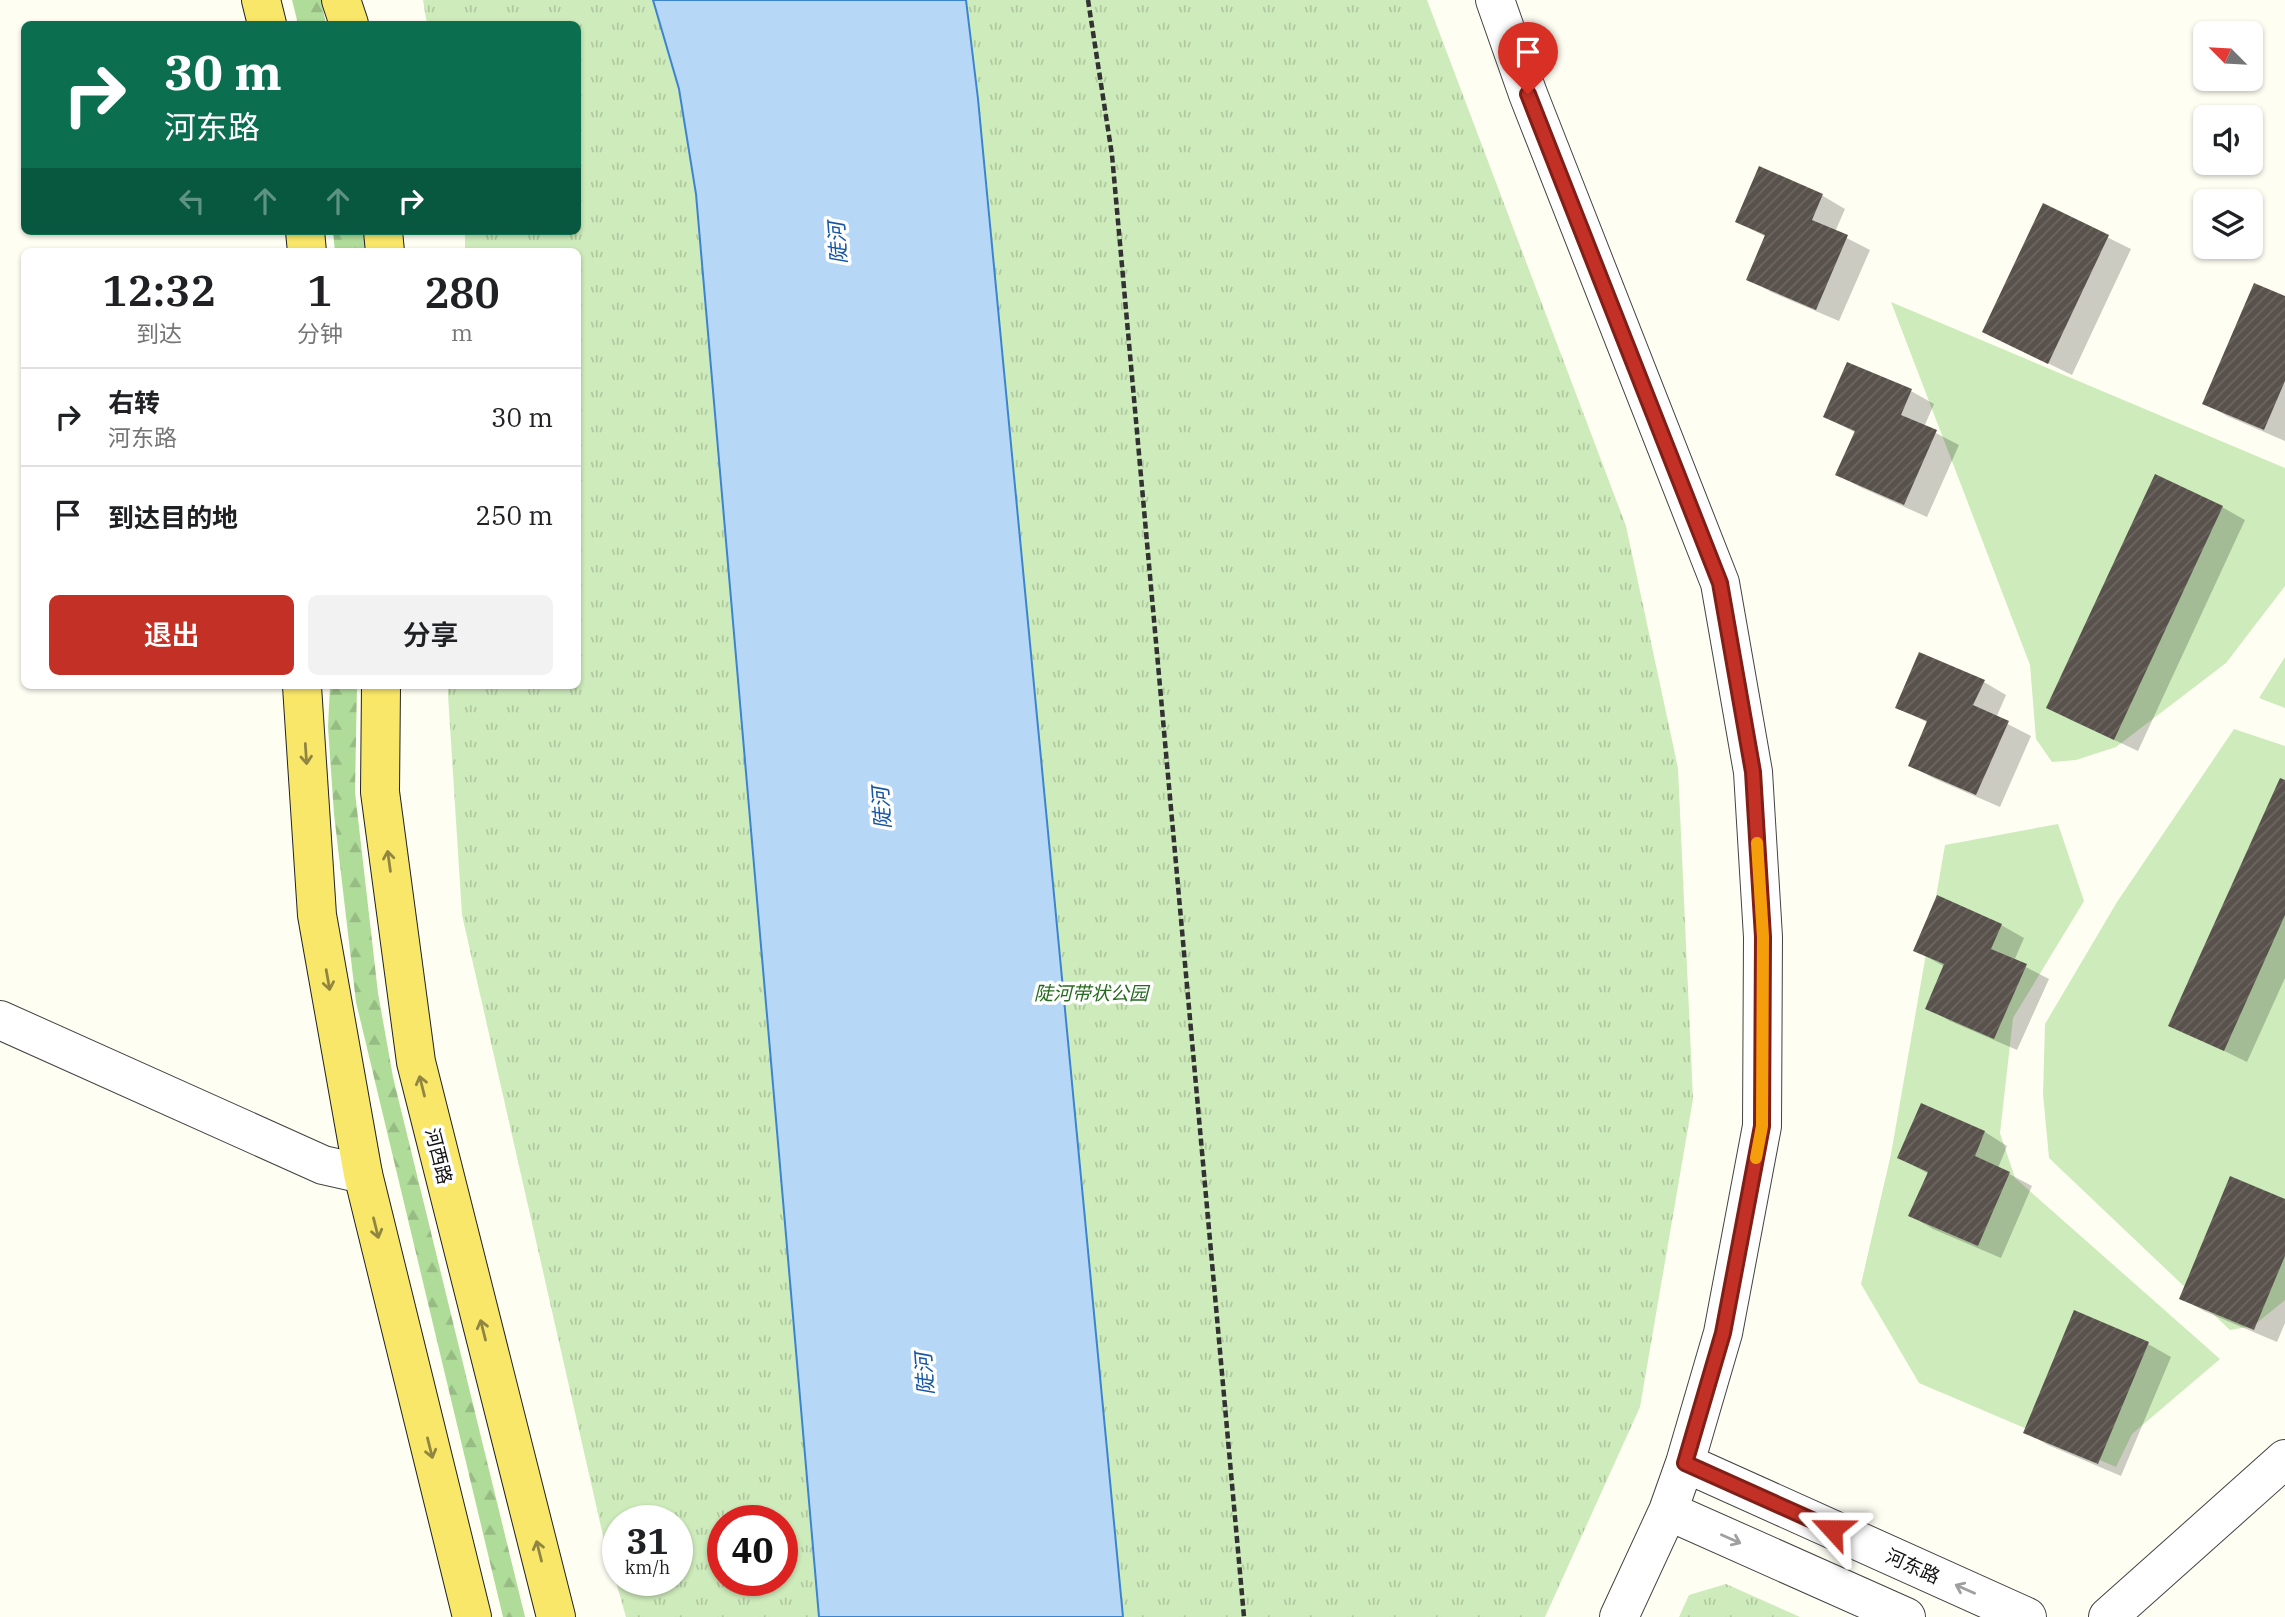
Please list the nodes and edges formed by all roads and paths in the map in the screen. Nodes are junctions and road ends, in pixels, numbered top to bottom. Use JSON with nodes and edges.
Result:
{"nodes":[{"id":1,"x":261,"y":0,"type":"edge"},
{"id":2,"x":341,"y":0,"type":"edge"},
{"id":3,"x":1088,"y":0,"type":"edge"},
{"id":4,"x":1495,"y":0,"type":"edge"},
{"id":5,"x":266,"y":21,"type":"edge"},
{"id":6,"x":348,"y":21,"type":"edge"},
{"id":7,"x":302,"y":689,"type":"edge"},
{"id":8,"x":381,"y":689,"type":"edge"},
{"id":9,"x":0,"y":1020,"type":"edge"},
{"id":10,"x":363,"y":1174,"type":"junction"},
{"id":11,"x":2285,"y":1460,"type":"edge"},
{"id":12,"x":1685,"y":1463,"type":"junction"},
{"id":13,"x":1668,"y":1511,"type":"junction"},
{"id":14,"x":472,"y":1617,"type":"edge"},
{"id":15,"x":556,"y":1617,"type":"edge"},
{"id":16,"x":1244,"y":1617,"type":"edge"},
{"id":17,"x":1619,"y":1617,"type":"edge"},
{"id":18,"x":1906,"y":1617,"type":"edge"},
{"id":19,"x":2027,"y":1617,"type":"edge"},
{"id":20,"x":2108,"y":1617,"type":"edge"}],
"edges":[{"from":1,"to":5,"type":"main road"},
{"from":2,"to":6,"type":"main road"},
{"from":3,"to":16,"type":"path"},
{"from":4,"to":12,"type":"street"},
{"from":7,"to":10,"type":"main road","one_way":true},
{"from":15,"to":8,"type":"main road","name":"河西路","one_way":true},
{"from":9,"to":10,"type":"street"},
{"from":10,"to":14,"type":"main road","one_way":true},
{"from":11,"to":20,"type":"street"},
{"from":12,"to":13,"type":"street"},
{"from":19,"to":12,"type":"street","name":"河东路","one_way":true},
{"from":13,"to":17,"type":"street"},
{"from":13,"to":18,"type":"street","one_way":true}]}
